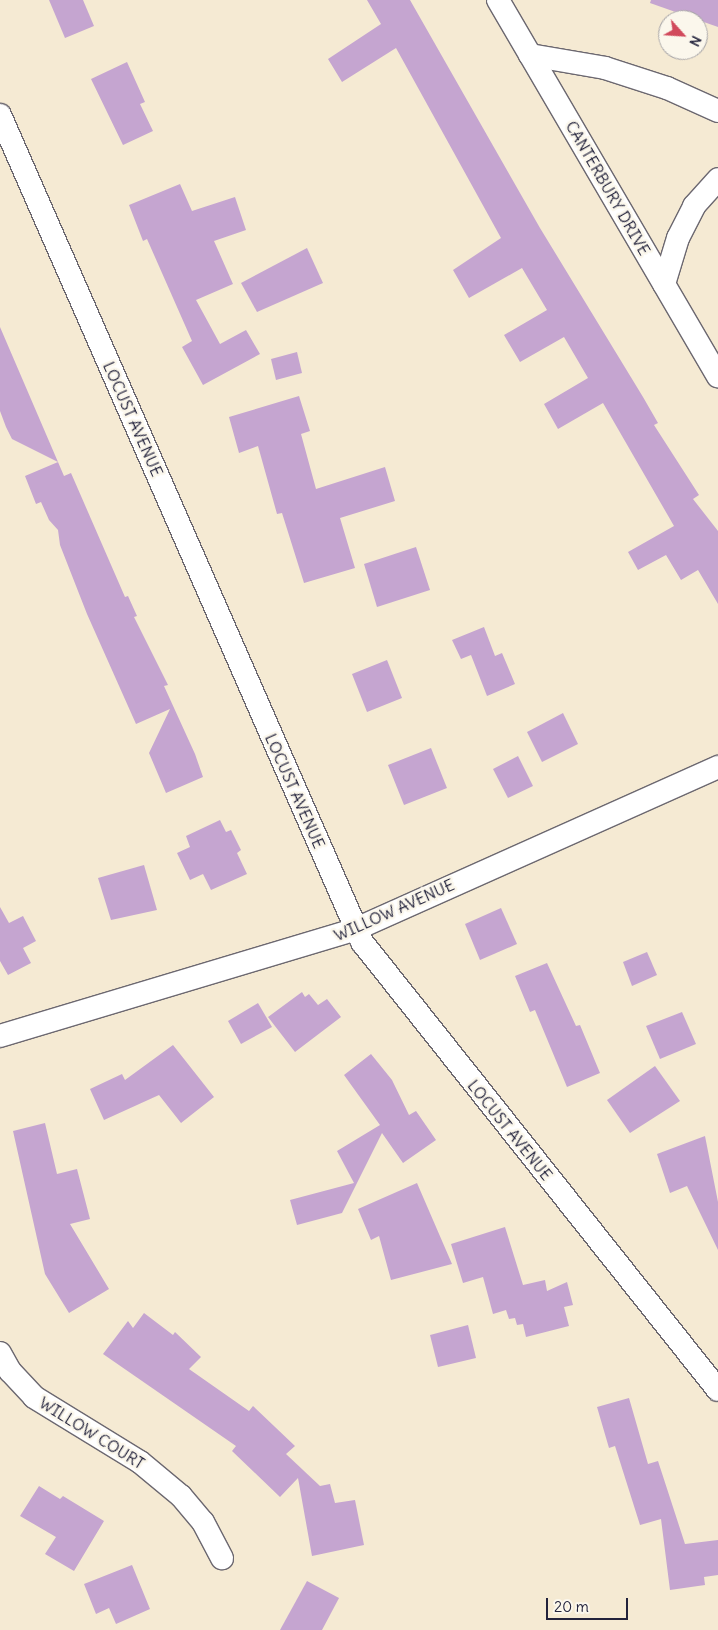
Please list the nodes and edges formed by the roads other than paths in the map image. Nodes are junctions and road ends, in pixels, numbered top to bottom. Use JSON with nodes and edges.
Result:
{"nodes":[{"id":1,"x":498,"y":0,"type":"edge"},
{"id":2,"x":530,"y":55,"type":"junction"},
{"id":3,"x":718,"y":111,"type":"edge"},
{"id":4,"x":0,"y":114,"type":"edge"},
{"id":5,"x":718,"y":178,"type":"edge"},
{"id":6,"x":664,"y":284,"type":"junction"},
{"id":7,"x":718,"y":376,"type":"edge"},
{"id":8,"x":718,"y":767,"type":"edge"},
{"id":9,"x":356,"y":929,"type":"junction"},
{"id":10,"x":0,"y":1036,"type":"edge"},
{"id":11,"x":0,"y":1353,"type":"edge"},
{"id":12,"x":718,"y":1390,"type":"edge"},
{"id":13,"x":222,"y":1558,"type":"dead end"}],
"edges":[{"from":1,"to":2,"type":"street","name":"CANTERBURY DRIVE"},
{"from":2,"to":3,"type":"street"},
{"from":2,"to":6,"type":"street","name":"CANTERBURY DRIVE"},
{"from":4,"to":9,"type":"street","name":"LOCUST AVENUE"},
{"from":5,"to":6,"type":"street"},
{"from":6,"to":7,"type":"street","name":"CANTERBURY DRIVE"},
{"from":8,"to":9,"type":"street","name":"WILLOW AVENUE"},
{"from":9,"to":10,"type":"street","name":"WILLOW AVENUE"},
{"from":9,"to":12,"type":"street","name":"LOCUST AVENUE"},
{"from":11,"to":13,"type":"street","name":"WILLOW COURT"}]}
